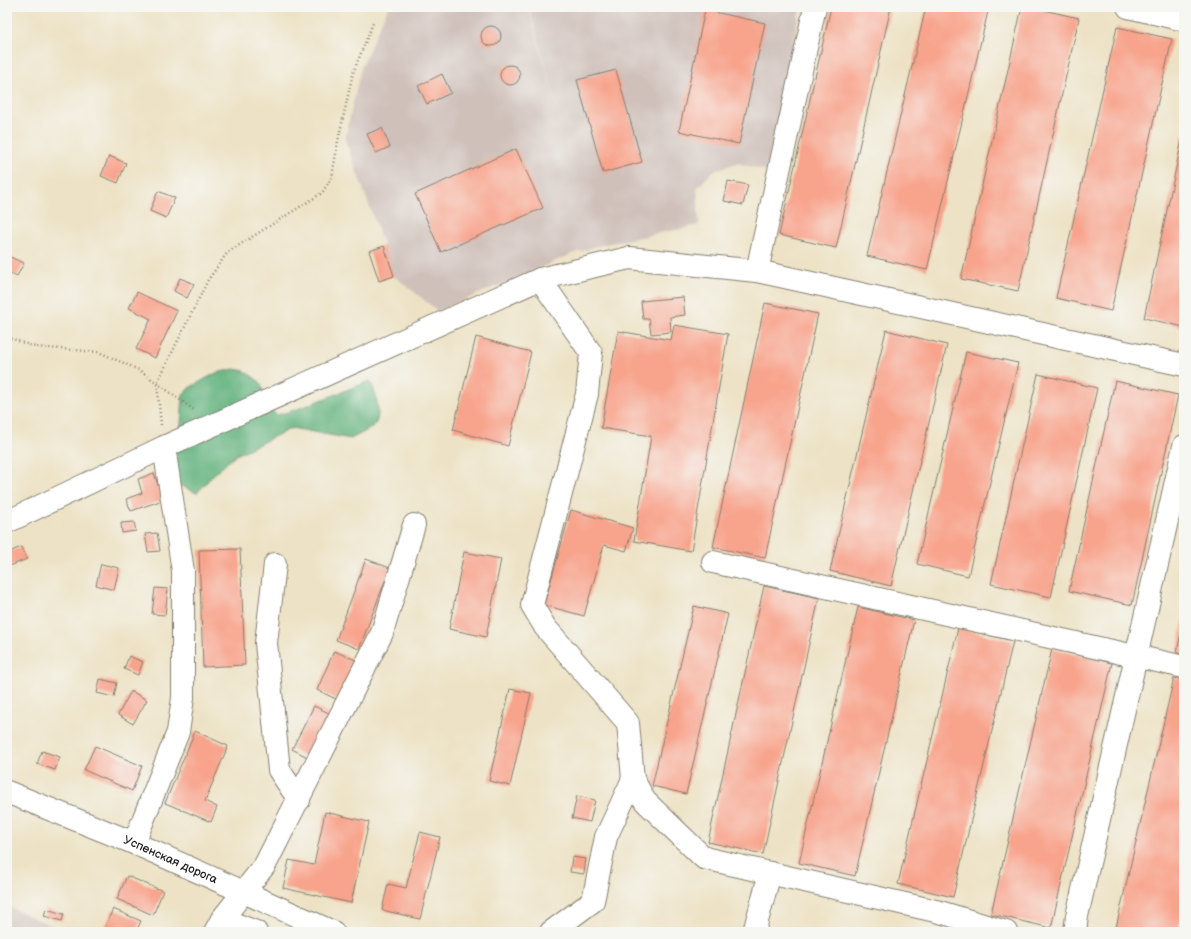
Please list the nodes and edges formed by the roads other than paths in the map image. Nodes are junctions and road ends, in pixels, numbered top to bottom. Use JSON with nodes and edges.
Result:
{"nodes":[{"id":1,"x":815,"y":7,"type":"edge"},
{"id":2,"x":1128,"y":7,"type":"edge"},
{"id":3,"x":1184,"y":20,"type":"edge"},
{"id":4,"x":757,"y":272,"type":"junction"},
{"id":5,"x":540,"y":278,"type":"junction"},
{"id":6,"x":1184,"y":365,"type":"edge"},
{"id":7,"x":1184,"y":446,"type":"edge"},
{"id":8,"x":164,"y":447,"type":"junction"},
{"id":9,"x":7,"y":522,"type":"edge"},
{"id":10,"x":414,"y":525,"type":"dead end"},
{"id":11,"x":713,"y":562,"type":"dead end"},
{"id":12,"x":275,"y":564,"type":"dead end"},
{"id":13,"x":1136,"y":656,"type":"junction"},
{"id":14,"x":1184,"y":667,"type":"edge"},
{"id":15,"x":633,"y":779,"type":"junction"},
{"id":16,"x":7,"y":792,"type":"edge"},
{"id":17,"x":299,"y":800,"type":"junction"},
{"id":18,"x":134,"y":843,"type":"junction"},
{"id":19,"x":770,"y":873,"type":"junction"},
{"id":20,"x":243,"y":893,"type":"junction"},
{"id":21,"x":219,"y":925,"type":"edge"},
{"id":22,"x":256,"y":932,"type":"edge"},
{"id":23,"x":333,"y":932,"type":"edge"},
{"id":24,"x":551,"y":932,"type":"edge"},
{"id":25,"x":754,"y":932,"type":"edge"},
{"id":26,"x":1006,"y":932,"type":"edge"},
{"id":27,"x":1075,"y":932,"type":"edge"}],
"edges":[{"from":1,"to":4,"type":"street"},
{"from":2,"to":3,"type":"street"},
{"from":4,"to":5,"type":"street"},
{"from":4,"to":6,"type":"street"},
{"from":5,"to":8,"type":"street"},
{"from":5,"to":15,"type":"street"},
{"from":7,"to":13,"type":"street"},
{"from":8,"to":9,"type":"street"},
{"from":8,"to":18,"type":"street"},
{"from":10,"to":17,"type":"street"},
{"from":11,"to":13,"type":"street"},
{"from":12,"to":17,"type":"street"},
{"from":13,"to":14,"type":"street"},
{"from":13,"to":27,"type":"street"},
{"from":15,"to":19,"type":"street"},
{"from":15,"to":24,"type":"street"},
{"from":16,"to":18,"type":"street","name":"Успенская дорога"},
{"from":17,"to":20,"type":"street"},
{"from":18,"to":20,"type":"street","name":"Успенская дорога"},
{"from":19,"to":25,"type":"street"},
{"from":19,"to":26,"type":"street"},
{"from":20,"to":21,"type":"street"},
{"from":20,"to":23,"type":"street","name":"Успенская дорога"},
{"from":21,"to":22,"type":"street"}]}
